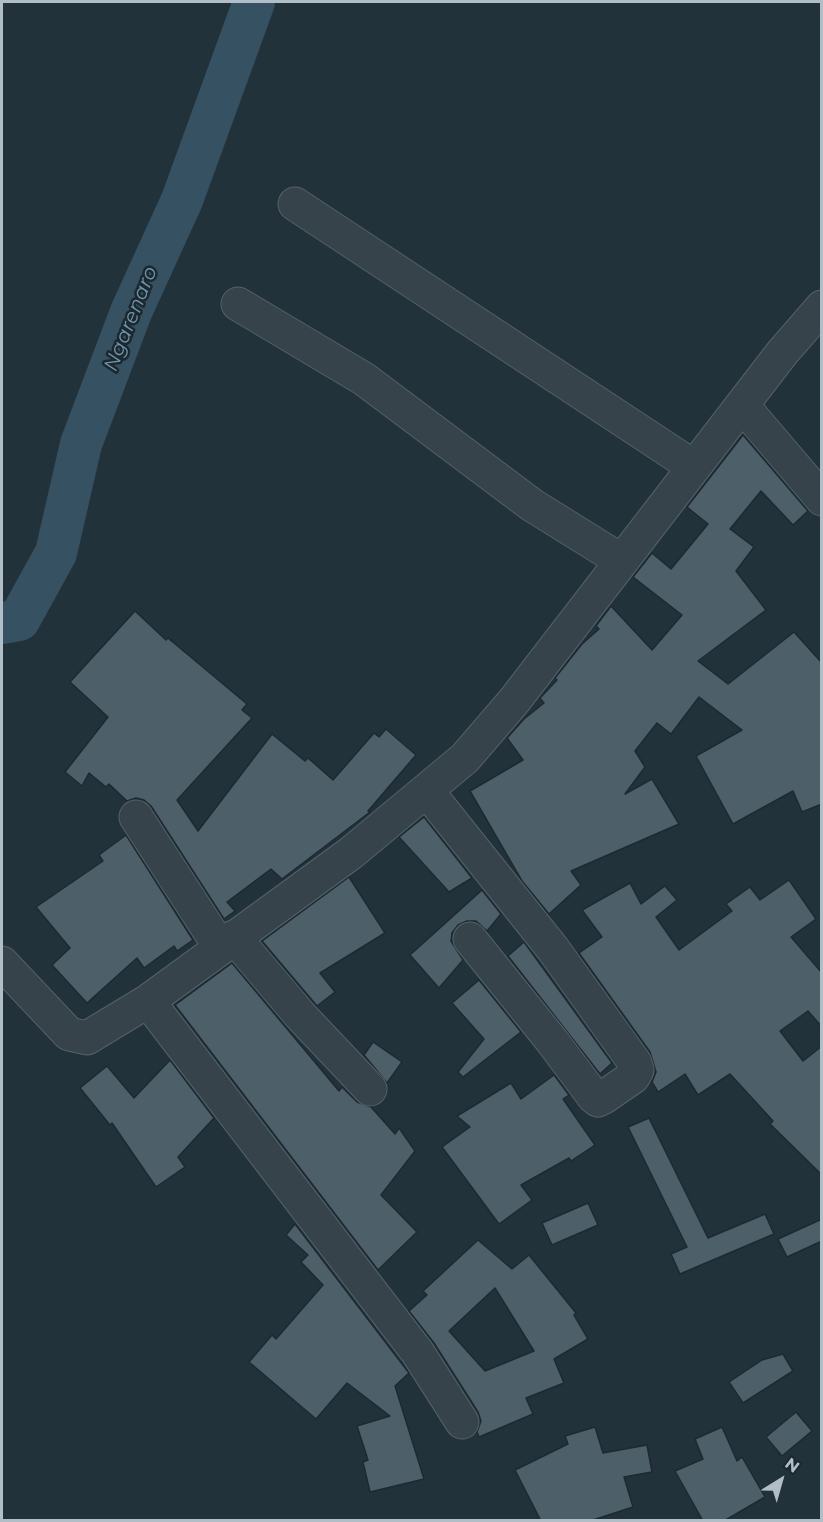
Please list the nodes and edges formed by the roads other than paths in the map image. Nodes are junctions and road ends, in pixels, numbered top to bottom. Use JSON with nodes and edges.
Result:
{"nodes":[{"id":1,"x":296,"y":204,"type":"dead end"},
{"id":2,"x":238,"y":303,"type":"dead end"},
{"id":3,"x":822,"y":307,"type":"edge"},
{"id":4,"x":742,"y":405,"type":"junction"},
{"id":5,"x":694,"y":467,"type":"junction"},
{"id":6,"x":822,"y":499,"type":"edge"},
{"id":7,"x":622,"y":561,"type":"junction"},
{"id":8,"x":427,"y":791,"type":"junction"},
{"id":9,"x":136,"y":817,"type":"dead end"},
{"id":10,"x":470,"y":939,"type":"dead end"},
{"id":11,"x":227,"y":942,"type":"junction"},
{"id":12,"x":2,"y":963,"type":"edge"},
{"id":13,"x":148,"y":1001,"type":"junction"},
{"id":14,"x":370,"y":1089,"type":"dead end"},
{"id":15,"x":462,"y":1422,"type":"dead end"}],
"edges":[{"from":1,"to":5,"type":"street"},
{"from":2,"to":7,"type":"street"},
{"from":3,"to":4,"type":"street"},
{"from":4,"to":5,"type":"street"},
{"from":4,"to":6,"type":"street"},
{"from":5,"to":7,"type":"street"},
{"from":7,"to":8,"type":"street"},
{"from":8,"to":10,"type":"street"},
{"from":8,"to":11,"type":"street"},
{"from":9,"to":11,"type":"street"},
{"from":11,"to":13,"type":"street"},
{"from":11,"to":14,"type":"street"},
{"from":12,"to":13,"type":"street"},
{"from":13,"to":15,"type":"street"}]}
